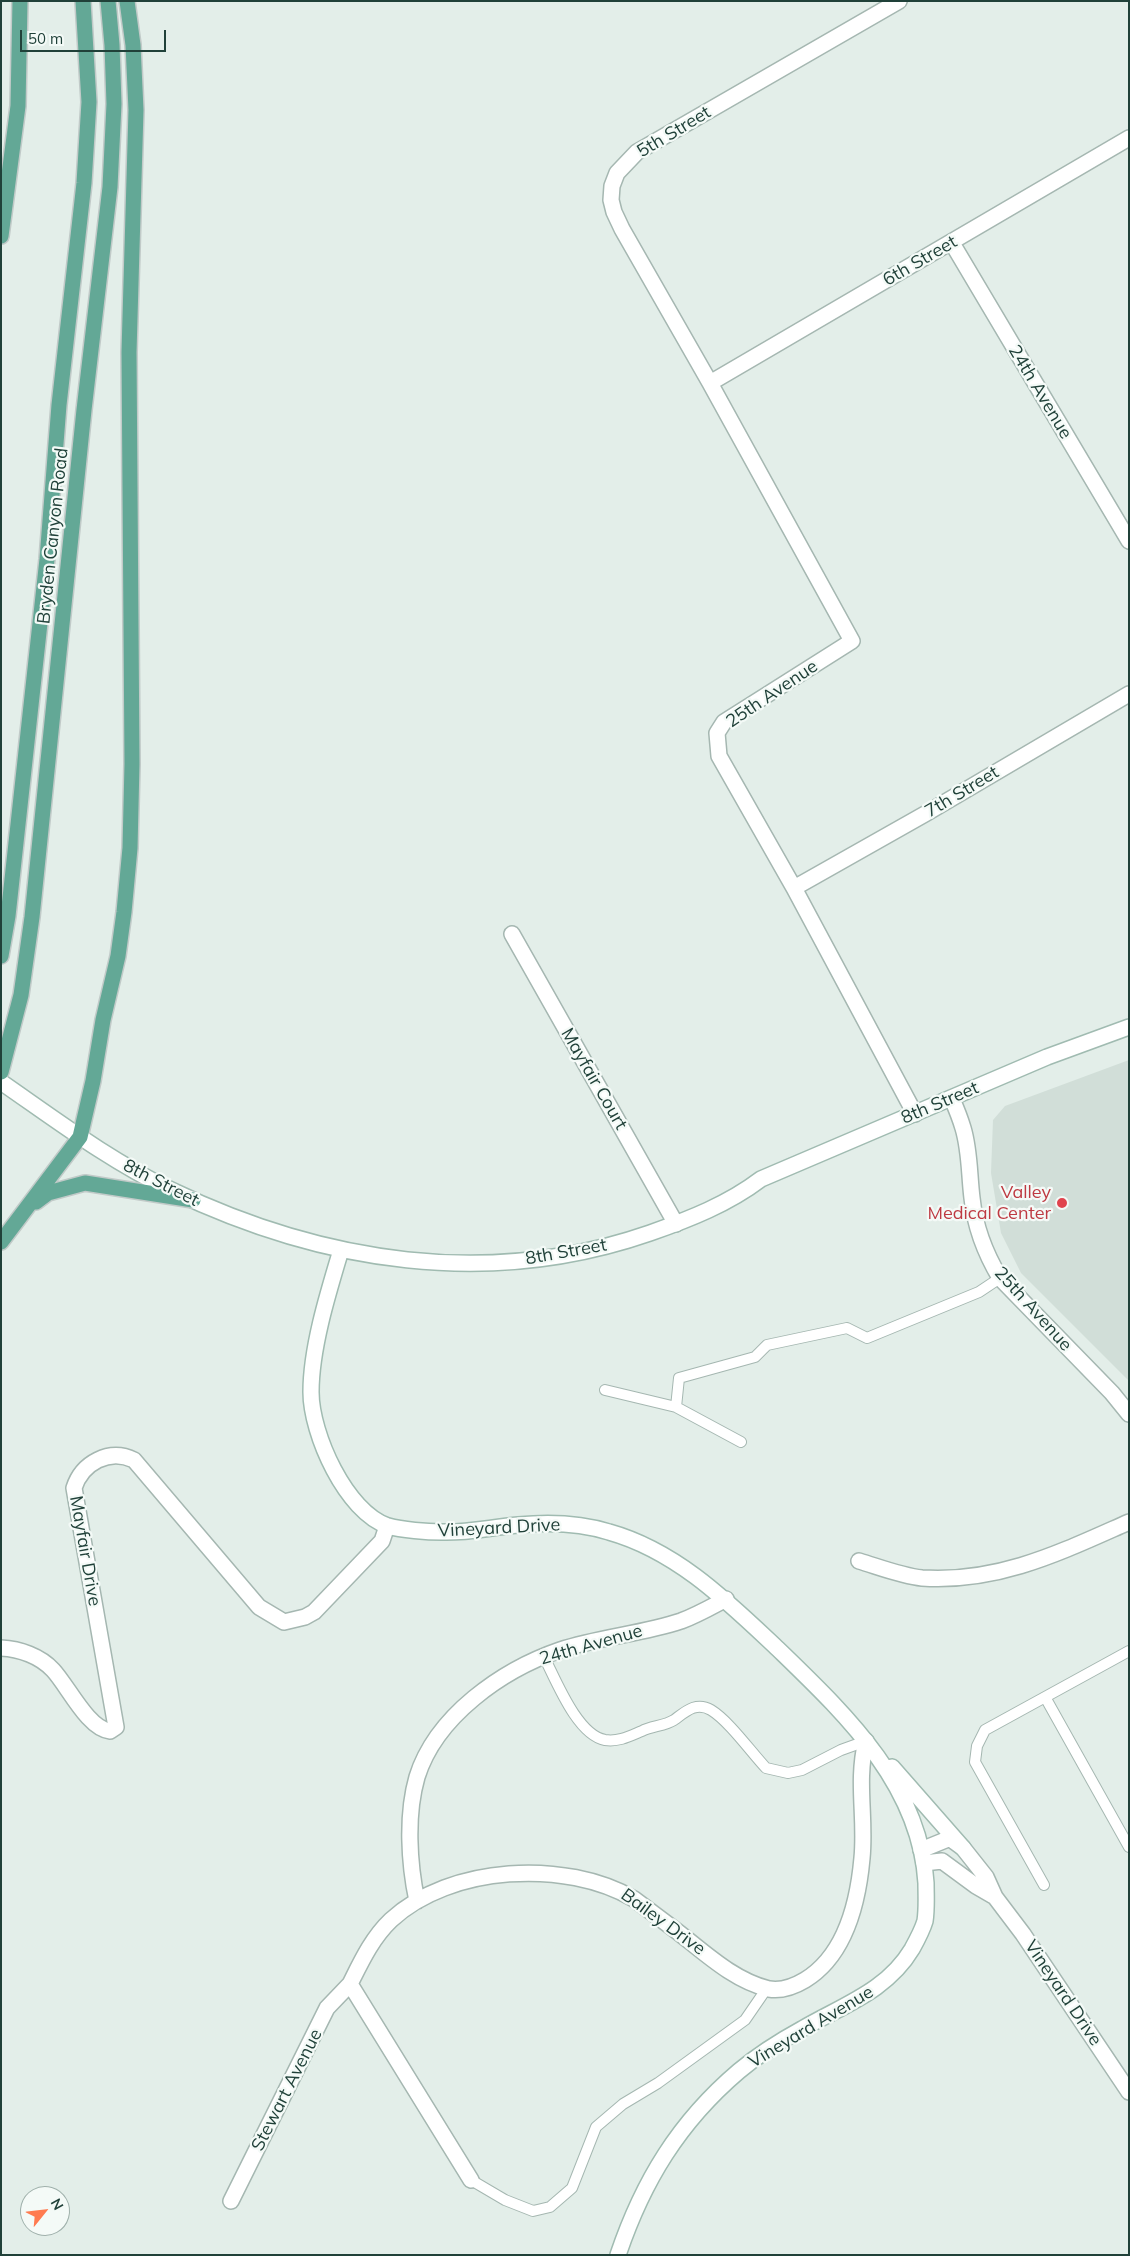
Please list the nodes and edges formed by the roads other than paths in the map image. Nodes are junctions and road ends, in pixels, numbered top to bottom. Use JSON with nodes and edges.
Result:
{"nodes":[{"id":1,"x":20,"y":1,"type":"edge"},
{"id":2,"x":83,"y":1,"type":"edge"},
{"id":3,"x":108,"y":1,"type":"edge"},
{"id":4,"x":127,"y":1,"type":"edge"},
{"id":5,"x":899,"y":1,"type":"edge"},
{"id":6,"x":1129,"y":138,"type":"edge"},
{"id":7,"x":1,"y":236,"type":"edge"},
{"id":8,"x":952,"y":243,"type":"junction"},
{"id":9,"x":686,"y":341,"type":"joint"},
{"id":10,"x":710,"y":383,"type":"junction"},
{"id":11,"x":1129,"y":541,"type":"edge"},
{"id":12,"x":1129,"y":694,"type":"edge"},
{"id":13,"x":794,"y":888,"type":"junction"},
{"id":14,"x":512,"y":934,"type":"dead end"},
{"id":15,"x":1,"y":956,"type":"edge"},
{"id":16,"x":1129,"y":1027,"type":"edge"},
{"id":17,"x":1,"y":1072,"type":"edge"},
{"id":18,"x":1,"y":1082,"type":"edge"},
{"id":19,"x":952,"y":1099,"type":"junction"},
{"id":20,"x":915,"y":1114,"type":"junction"},
{"id":21,"x":80,"y":1137,"type":"junction"},
{"id":22,"x":193,"y":1200,"type":"junction"},
{"id":23,"x":23,"y":1212,"type":"junction"},
{"id":24,"x":676,"y":1224,"type":"junction"},
{"id":25,"x":1,"y":1242,"type":"edge"},
{"id":26,"x":342,"y":1250,"type":"junction"},
{"id":27,"x":1000,"y":1278,"type":"junction"},
{"id":28,"x":604,"y":1390,"type":"dead end"},
{"id":29,"x":676,"y":1407,"type":"junction"},
{"id":30,"x":1129,"y":1414,"type":"edge"},
{"id":31,"x":741,"y":1442,"type":"dead end"},
{"id":32,"x":1129,"y":1522,"type":"edge"},
{"id":33,"x":387,"y":1526,"type":"junction"},
{"id":34,"x":859,"y":1561,"type":"dead end"},
{"id":35,"x":726,"y":1600,"type":"junction"},
{"id":36,"x":1,"y":1648,"type":"edge"},
{"id":37,"x":1129,"y":1651,"type":"edge"},
{"id":38,"x":544,"y":1657,"type":"junction"},
{"id":39,"x":1045,"y":1697,"type":"junction"},
{"id":40,"x":866,"y":1741,"type":"junction"},
{"id":41,"x":1129,"y":1847,"type":"edge"},
{"id":42,"x":963,"y":1848,"type":"junction"},
{"id":43,"x":923,"y":1856,"type":"junction"},
{"id":44,"x":1044,"y":1885,"type":"dead end"},
{"id":45,"x":995,"y":1897,"type":"junction"},
{"id":46,"x":417,"y":1901,"type":"junction"},
{"id":47,"x":350,"y":1984,"type":"junction"},
{"id":48,"x":767,"y":1988,"type":"junction"},
{"id":49,"x":1129,"y":2092,"type":"edge"},
{"id":50,"x":471,"y":2180,"type":"joint"},
{"id":51,"x":231,"y":2201,"type":"dead end"},
{"id":52,"x":618,"y":2255,"type":"edge"}],
"edges":[{"from":1,"to":7,"type":"main road"},
{"from":2,"to":15,"type":"main road","name":"Bryden Canyon Road"},
{"from":3,"to":17,"type":"main road","name":"Bryden Canyon Road"},
{"from":4,"to":21,"type":"main road"},
{"from":5,"to":9,"type":"street","name":"5th Street"},
{"from":6,"to":8,"type":"street","name":"6th Street"},
{"from":8,"to":10,"type":"street","name":"6th Street"},
{"from":8,"to":11,"type":"street","name":"24th Avenue"},
{"from":9,"to":10,"type":"street","name":"25th Avenue"},
{"from":10,"to":13,"type":"street","name":"25th Avenue"},
{"from":12,"to":13,"type":"street","name":"7th Street"},
{"from":13,"to":20,"type":"street","name":"25th Avenue"},
{"from":14,"to":24,"type":"street","name":"Mayfair Court"},
{"from":16,"to":19,"type":"street","name":"8th Street"},
{"from":18,"to":21,"type":"street","name":"8th Street"},
{"from":19,"to":20,"type":"street","name":"8th Street"},
{"from":19,"to":27,"type":"street","name":"25th Avenue"},
{"from":20,"to":24,"type":"street","name":"8th Street"},
{"from":21,"to":22,"type":"street","name":"8th Street"},
{"from":21,"to":23,"type":"main road"},
{"from":22,"to":23,"type":"main road"},
{"from":22,"to":26,"type":"street","name":"8th Street"},
{"from":23,"to":25,"type":"main road"},
{"from":24,"to":26,"type":"street","name":"8th Street"},
{"from":26,"to":33,"type":"street","name":"Vineyard Drive"},
{"from":27,"to":29,"type":"lane"},
{"from":27,"to":30,"type":"street","name":"25th Avenue"},
{"from":28,"to":29,"type":"lane"},
{"from":29,"to":31,"type":"lane"},
{"from":32,"to":34,"type":"street"},
{"from":33,"to":35,"type":"street","name":"Vineyard Drive"},
{"from":33,"to":36,"type":"street","name":"Mayfair Drive"},
{"from":35,"to":38,"type":"street","name":"24th Avenue"},
{"from":35,"to":40,"type":"street","name":"Vineyard Drive"},
{"from":37,"to":39,"type":"lane"},
{"from":38,"to":40,"type":"lane"},
{"from":38,"to":46,"type":"street","name":"24th Avenue"},
{"from":39,"to":41,"type":"lane"},
{"from":39,"to":44,"type":"lane"},
{"from":40,"to":42,"type":"street","name":"Vineyard Drive"},
{"from":40,"to":43,"type":"street","name":"Vineyard Drive"},
{"from":40,"to":48,"type":"street","name":"Bailey Drive"},
{"from":42,"to":43,"type":"street"},
{"from":42,"to":45,"type":"street","name":"Vineyard Drive"},
{"from":43,"to":45,"type":"street","name":"Vineyard Drive"},
{"from":43,"to":52,"type":"street","name":"Vineyard Avenue"},
{"from":45,"to":49,"type":"street","name":"Vineyard Drive"},
{"from":46,"to":47,"type":"street","name":"Bailey Drive"},
{"from":46,"to":48,"type":"street","name":"Bailey Drive"},
{"from":47,"to":50,"type":"street"},
{"from":47,"to":51,"type":"street","name":"Stewart Avenue"},
{"from":48,"to":50,"type":"lane"}]}
